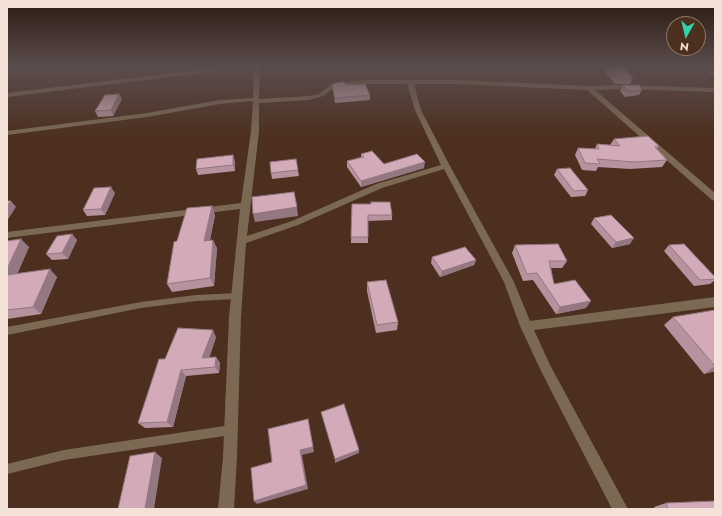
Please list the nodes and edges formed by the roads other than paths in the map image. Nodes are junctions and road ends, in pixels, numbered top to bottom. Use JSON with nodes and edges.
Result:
{"nodes":[{"id":1,"x":39,"y":91,"type":"edge"},
{"id":2,"x":256,"y":91,"type":"edge"},
{"id":3,"x":325,"y":91,"type":"edge"},
{"id":4,"x":413,"y":91,"type":"edge"},
{"id":5,"x":594,"y":91,"type":"edge"},
{"id":6,"x":7,"y":95,"type":"edge"},
{"id":7,"x":256,"y":101,"type":"junction"},
{"id":8,"x":7,"y":133,"type":"edge"},
{"id":9,"x":446,"y":166,"type":"junction"},
{"id":10,"x":715,"y":198,"type":"edge"},
{"id":11,"x":245,"y":205,"type":"junction"},
{"id":12,"x":7,"y":236,"type":"edge"},
{"id":13,"x":242,"y":241,"type":"junction"},
{"id":14,"x":237,"y":296,"type":"junction"},
{"id":15,"x":715,"y":302,"type":"edge"},
{"id":16,"x":526,"y":326,"type":"junction"},
{"id":17,"x":7,"y":331,"type":"edge"},
{"id":18,"x":231,"y":430,"type":"junction"},
{"id":19,"x":7,"y":469,"type":"edge"},
{"id":20,"x":226,"y":509,"type":"edge"},
{"id":21,"x":620,"y":509,"type":"edge"}],
"edges":[{"from":1,"to":6,"type":"street"},
{"from":2,"to":7,"type":"street"},
{"from":3,"to":7,"type":"street"},
{"from":4,"to":9,"type":"street"},
{"from":5,"to":10,"type":"street"},
{"from":7,"to":8,"type":"street"},
{"from":7,"to":11,"type":"street"},
{"from":9,"to":13,"type":"street"},
{"from":9,"to":16,"type":"street"},
{"from":11,"to":12,"type":"street"},
{"from":11,"to":13,"type":"street"},
{"from":13,"to":14,"type":"street"},
{"from":14,"to":17,"type":"lane"},
{"from":14,"to":18,"type":"street"},
{"from":15,"to":16,"type":"street"},
{"from":16,"to":21,"type":"street"},
{"from":18,"to":19,"type":"lane"},
{"from":18,"to":20,"type":"street"}]}
